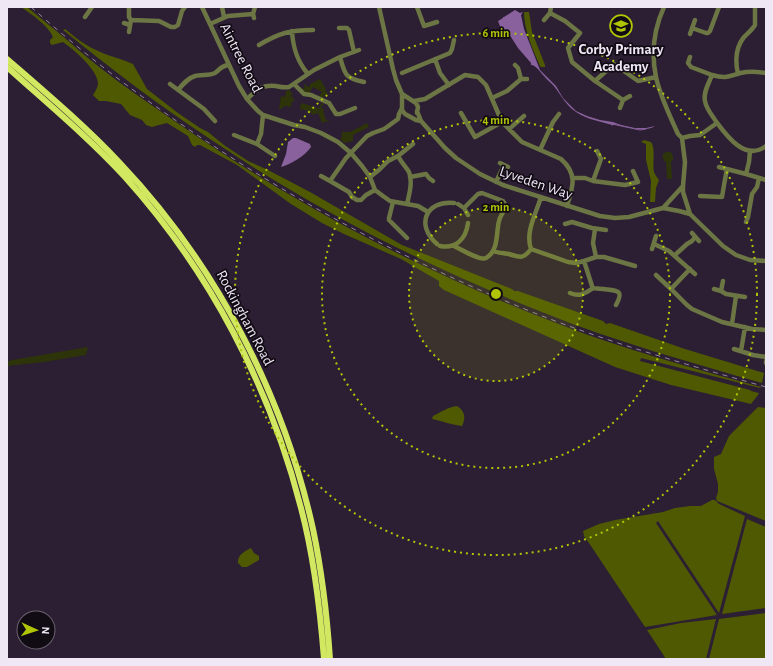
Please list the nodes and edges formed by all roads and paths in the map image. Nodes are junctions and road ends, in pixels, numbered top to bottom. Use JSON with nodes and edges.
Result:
{"nodes":[{"id":1,"x":92,"y":7,"type":"edge"},
{"id":2,"x":128,"y":7,"type":"edge"},
{"id":3,"x":185,"y":7,"type":"edge"},
{"id":4,"x":202,"y":7,"type":"edge"},
{"id":5,"x":222,"y":7,"type":"edge"},
{"id":6,"x":255,"y":7,"type":"edge"},
{"id":7,"x":378,"y":7,"type":"edge"},
{"id":8,"x":417,"y":7,"type":"edge"},
{"id":9,"x":550,"y":7,"type":"edge"},
{"id":10,"x":664,"y":7,"type":"edge"},
{"id":11,"x":719,"y":7,"type":"edge"},
{"id":12,"x":755,"y":7,"type":"edge"},
{"id":13,"x":550,"y":13,"type":"junction"},
{"id":14,"x":85,"y":17,"type":"dead end"},
{"id":15,"x":224,"y":18,"type":"junction"},
{"id":16,"x":544,"y":20,"type":"dead end"},
{"id":17,"x":695,"y":20,"type":"dead end"},
{"id":18,"x":131,"y":22,"type":"junction"},
{"id":19,"x":437,"y":22,"type":"dead end"},
{"id":20,"x":124,"y":23,"type":"dead end"},
{"id":21,"x":210,"y":24,"type":"junction"},
{"id":22,"x":338,"y":28,"type":"dead end"},
{"id":23,"x":692,"y":28,"type":"junction"},
{"id":24,"x":313,"y":30,"type":"dead end"},
{"id":25,"x":129,"y":32,"type":"dead end"},
{"id":26,"x":292,"y":32,"type":"junction"},
{"id":27,"x":690,"y":34,"type":"dead end"},
{"id":28,"x":454,"y":40,"type":"dead end"},
{"id":29,"x":259,"y":45,"type":"dead end"},
{"id":30,"x":340,"y":57,"type":"junction"},
{"id":31,"x":690,"y":57,"type":"dead end"},
{"id":32,"x":7,"y":59,"type":"edge"},
{"id":33,"x":436,"y":59,"type":"junction"},
{"id":34,"x":228,"y":65,"type":"junction"},
{"id":35,"x":515,"y":65,"type":"dead end"},
{"id":36,"x":7,"y":67,"type":"edge"},
{"id":37,"x":766,"y":72,"type":"edge"},
{"id":38,"x":402,"y":73,"type":"dead end"},
{"id":39,"x":308,"y":74,"type":"junction"},
{"id":40,"x":738,"y":74,"type":"junction"},
{"id":41,"x":712,"y":75,"type":"junction"},
{"id":42,"x":656,"y":77,"type":"junction"},
{"id":43,"x":520,"y":79,"type":"junction"},
{"id":44,"x":527,"y":79,"type":"dead end"},
{"id":45,"x":365,"y":82,"type":"dead end"},
{"id":46,"x":595,"y":82,"type":"junction"},
{"id":47,"x":170,"y":84,"type":"dead end"},
{"id":48,"x":294,"y":84,"type":"junction"},
{"id":49,"x":449,"y":85,"type":"junction"},
{"id":50,"x":178,"y":90,"type":"junction"},
{"id":51,"x":402,"y":94,"type":"junction"},
{"id":52,"x":630,"y":96,"type":"dead end"},
{"id":53,"x":492,"y":98,"type":"junction"},
{"id":54,"x":247,"y":99,"type":"junction"},
{"id":55,"x":425,"y":99,"type":"junction"},
{"id":56,"x":412,"y":100,"type":"junction"},
{"id":57,"x":623,"y":100,"type":"junction"},
{"id":58,"x":402,"y":107,"type":"junction"},
{"id":59,"x":356,"y":108,"type":"dead end"},
{"id":60,"x":620,"y":108,"type":"dead end"},
{"id":61,"x":418,"y":110,"type":"junction"},
{"id":62,"x":461,"y":113,"type":"dead end"},
{"id":63,"x":559,"y":114,"type":"dead end"},
{"id":64,"x":263,"y":115,"type":"junction"},
{"id":65,"x":409,"y":116,"type":"junction"},
{"id":66,"x":524,"y":116,"type":"dead end"},
{"id":67,"x":398,"y":118,"type":"junction"},
{"id":68,"x":215,"y":121,"type":"dead end"},
{"id":69,"x":421,"y":121,"type":"junction"},
{"id":70,"x":502,"y":122,"type":"junction"},
{"id":71,"x":718,"y":124,"type":"junction"},
{"id":72,"x":509,"y":130,"type":"junction"},
{"id":73,"x":234,"y":135,"type":"dead end"},
{"id":74,"x":682,"y":138,"type":"junction"},
{"id":75,"x":257,"y":144,"type":"junction"},
{"id":76,"x":413,"y":144,"type":"dead end"},
{"id":77,"x":766,"y":146,"type":"edge"},
{"id":78,"x":540,"y":150,"type":"junction"},
{"id":79,"x":597,"y":151,"type":"dead end"},
{"id":80,"x":750,"y":151,"type":"junction"},
{"id":81,"x":351,"y":153,"type":"junction"},
{"id":82,"x":275,"y":156,"type":"dead end"},
{"id":83,"x":398,"y":156,"type":"junction"},
{"id":84,"x":504,"y":165,"type":"dead end"},
{"id":85,"x":719,"y":167,"type":"dead end"},
{"id":86,"x":727,"y":169,"type":"junction"},
{"id":87,"x":633,"y":171,"type":"dead end"},
{"id":88,"x":746,"y":174,"type":"junction"},
{"id":89,"x":321,"y":176,"type":"dead end"},
{"id":90,"x":370,"y":177,"type":"junction"},
{"id":91,"x":410,"y":177,"type":"junction"},
{"id":92,"x":573,"y":178,"type":"junction"},
{"id":93,"x":759,"y":178,"type":"junction"},
{"id":94,"x":766,"y":180,"type":"edge"},
{"id":95,"x":330,"y":181,"type":"junction"},
{"id":96,"x":433,"y":181,"type":"dead end"},
{"id":97,"x":593,"y":181,"type":"junction"},
{"id":98,"x":496,"y":182,"type":"junction"},
{"id":99,"x":683,"y":186,"type":"junction"},
{"id":100,"x":373,"y":191,"type":"junction"},
{"id":101,"x":674,"y":196,"type":"junction"},
{"id":102,"x":700,"y":196,"type":"dead end"},
{"id":103,"x":541,"y":198,"type":"junction"},
{"id":104,"x":685,"y":198,"type":"junction"},
{"id":105,"x":670,"y":200,"type":"junction"},
{"id":106,"x":393,"y":202,"type":"junction"},
{"id":107,"x":407,"y":202,"type":"junction"},
{"id":108,"x":686,"y":204,"type":"junction"},
{"id":109,"x":567,"y":206,"type":"junction"},
{"id":110,"x":464,"y":208,"type":"junction"},
{"id":111,"x":662,"y":208,"type":"junction"},
{"id":112,"x":676,"y":210,"type":"junction"},
{"id":113,"x":428,"y":212,"type":"junction"},
{"id":114,"x":690,"y":214,"type":"junction"},
{"id":115,"x":468,"y":215,"type":"dead end"},
{"id":116,"x":746,"y":222,"type":"dead end"},
{"id":117,"x":468,"y":223,"type":"dead end"},
{"id":118,"x":565,"y":224,"type":"dead end"},
{"id":119,"x":595,"y":229,"type":"junction"},
{"id":120,"x":606,"y":230,"type":"dead end"},
{"id":121,"x":692,"y":233,"type":"dead end"},
{"id":122,"x":656,"y":236,"type":"dead end"},
{"id":123,"x":407,"y":238,"type":"dead end"},
{"id":124,"x":454,"y":246,"type":"junction"},
{"id":125,"x":531,"y":249,"type":"junction"},
{"id":126,"x":493,"y":251,"type":"junction"},
{"id":127,"x":675,"y":255,"type":"junction"},
{"id":128,"x":596,"y":257,"type":"junction"},
{"id":129,"x":584,"y":261,"type":"junction"},
{"id":130,"x":766,"y":261,"type":"edge"},
{"id":131,"x":635,"y":266,"type":"dead end"},
{"id":132,"x":690,"y":269,"type":"junction"},
{"id":133,"x":695,"y":274,"type":"dead end"},
{"id":134,"x":656,"y":275,"type":"dead end"},
{"id":135,"x":724,"y":281,"type":"dead end"},
{"id":136,"x":622,"y":287,"type":"dead end"},
{"id":137,"x":593,"y":288,"type":"junction"},
{"id":138,"x":672,"y":289,"type":"junction"},
{"id":139,"x":714,"y":289,"type":"dead end"},
{"id":140,"x":721,"y":291,"type":"junction"},
{"id":141,"x":570,"y":293,"type":"dead end"},
{"id":142,"x":620,"y":293,"type":"junction"},
{"id":143,"x":736,"y":296,"type":"junction"},
{"id":144,"x":745,"y":297,"type":"dead end"},
{"id":145,"x":616,"y":306,"type":"dead end"},
{"id":146,"x":732,"y":324,"type":"junction"},
{"id":147,"x":746,"y":327,"type":"junction"},
{"id":148,"x":766,"y":330,"type":"edge"},
{"id":149,"x":734,"y":349,"type":"dead end"},
{"id":150,"x":741,"y":351,"type":"junction"},
{"id":151,"x":766,"y":357,"type":"edge"},
{"id":152,"x":324,"y":659,"type":"edge"},
{"id":153,"x":330,"y":659,"type":"edge"}],
"edges":[{"from":1,"to":14,"type":"street"},
{"from":2,"to":18,"type":"street"},
{"from":3,"to":18,"type":"street"},
{"from":4,"to":21,"type":"street","name":"Aintree Road"},
{"from":5,"to":15,"type":"street"},
{"from":6,"to":15,"type":"street"},
{"from":7,"to":51,"type":"street"},
{"from":8,"to":19,"type":"street"},
{"from":9,"to":13,"type":"street"},
{"from":10,"to":42,"type":"street"},
{"from":11,"to":23,"type":"street"},
{"from":12,"to":40,"type":"street"},
{"from":13,"to":16,"type":"street"},
{"from":13,"to":46,"type":"street"},
{"from":15,"to":21,"type":"street"},
{"from":17,"to":23,"type":"street"},
{"from":18,"to":20,"type":"street"},
{"from":18,"to":25,"type":"street"},
{"from":21,"to":34,"type":"street","name":"Aintree Road"},
{"from":22,"to":30,"type":"street"},
{"from":23,"to":27,"type":"street"},
{"from":24,"to":26,"type":"street"},
{"from":26,"to":29,"type":"street"},
{"from":26,"to":39,"type":"street"},
{"from":28,"to":33,"type":"street"},
{"from":30,"to":39,"type":"street"},
{"from":30,"to":45,"type":"street"},
{"from":31,"to":41,"type":"street"},
{"from":32,"to":153,"type":"highway","name":"Rockingham Road"},
{"from":33,"to":38,"type":"street"},
{"from":33,"to":49,"type":"street"},
{"from":34,"to":50,"type":"street"},
{"from":34,"to":54,"type":"street","name":"Aintree Road"},
{"from":35,"to":43,"type":"street"},
{"from":36,"to":152,"type":"highway","name":"Rockingham Road"},
{"from":37,"to":40,"type":"street"},
{"from":39,"to":48,"type":"street"},
{"from":40,"to":41,"type":"street"},
{"from":41,"to":71,"type":"street"},
{"from":42,"to":46,"type":"street"},
{"from":42,"to":74,"type":"street"},
{"from":43,"to":44,"type":"street"},
{"from":43,"to":53,"type":"street"},
{"from":46,"to":57,"type":"street"},
{"from":47,"to":50,"type":"street"},
{"from":48,"to":54,"type":"street"},
{"from":48,"to":59,"type":"street"},
{"from":49,"to":53,"type":"street"},
{"from":49,"to":55,"type":"street"},
{"from":50,"to":68,"type":"street"},
{"from":51,"to":56,"type":"street","name":"Lyveden Way"},
{"from":51,"to":58,"type":"street"},
{"from":52,"to":57,"type":"street"},
{"from":53,"to":70,"type":"street"},
{"from":54,"to":64,"type":"street","name":"Aintree Road"},
{"from":55,"to":56,"type":"street"},
{"from":55,"to":61,"type":"street"},
{"from":56,"to":58,"type":"street"},
{"from":56,"to":61,"type":"street","name":"Lyveden Way"},
{"from":57,"to":60,"type":"street"},
{"from":58,"to":65,"type":"street"},
{"from":58,"to":67,"type":"street"},
{"from":61,"to":65,"type":"street"},
{"from":61,"to":69,"type":"street","name":"Lyveden Way"},
{"from":62,"to":70,"type":"street"},
{"from":63,"to":78,"type":"street"},
{"from":64,"to":75,"type":"street"},
{"from":64,"to":81,"type":"street","name":"Aintree Road"},
{"from":65,"to":67,"type":"street"},
{"from":65,"to":69,"type":"street","name":"Lyveden Way"},
{"from":66,"to":72,"type":"street"},
{"from":67,"to":81,"type":"street"},
{"from":69,"to":98,"type":"street","name":"Lyveden Way"},
{"from":70,"to":72,"type":"street"},
{"from":71,"to":74,"type":"street"},
{"from":71,"to":80,"type":"street"},
{"from":72,"to":78,"type":"street"},
{"from":73,"to":75,"type":"street"},
{"from":74,"to":99,"type":"street"},
{"from":75,"to":82,"type":"street"},
{"from":76,"to":83,"type":"street"},
{"from":77,"to":80,"type":"street"},
{"from":78,"to":92,"type":"street"},
{"from":79,"to":97,"type":"street"},
{"from":80,"to":88,"type":"street"},
{"from":81,"to":90,"type":"street","name":"Aintree Road"},
{"from":81,"to":95,"type":"street"},
{"from":83,"to":90,"type":"street"},
{"from":83,"to":91,"type":"street"},
{"from":84,"to":98,"type":"street"},
{"from":85,"to":86,"type":"street"},
{"from":86,"to":88,"type":"street"},
{"from":86,"to":102,"type":"street"},
{"from":87,"to":97,"type":"street"},
{"from":88,"to":93,"type":"street"},
{"from":89,"to":95,"type":"street"},
{"from":90,"to":100,"type":"street"},
{"from":91,"to":96,"type":"street"},
{"from":91,"to":107,"type":"street"},
{"from":92,"to":97,"type":"street"},
{"from":92,"to":109,"type":"street"},
{"from":93,"to":94,"type":"street"},
{"from":93,"to":116,"type":"street"},
{"from":95,"to":100,"type":"street"},
{"from":98,"to":103,"type":"street","name":"Lyveden Way"},
{"from":99,"to":101,"type":"street"},
{"from":99,"to":104,"type":"street"},
{"from":100,"to":106,"type":"street"},
{"from":101,"to":104,"type":"street"},
{"from":101,"to":105,"type":"street"},
{"from":103,"to":109,"type":"street","name":"Lyveden Way"},
{"from":103,"to":125,"type":"street"},
{"from":104,"to":108,"type":"street"},
{"from":105,"to":111,"type":"street","name":"Lyveden Way"},
{"from":105,"to":112,"type":"street"},
{"from":106,"to":107,"type":"street"},
{"from":106,"to":123,"type":"street"},
{"from":107,"to":113,"type":"street"},
{"from":108,"to":112,"type":"street"},
{"from":108,"to":114,"type":"street","name":"Lyveden Way"},
{"from":109,"to":111,"type":"street","name":"Lyveden Way"},
{"from":110,"to":113,"type":"street"},
{"from":110,"to":115,"type":"street"},
{"from":110,"to":126,"type":"street"},
{"from":111,"to":112,"type":"street","name":"Lyveden Way"},
{"from":112,"to":114,"type":"street","name":"Lyveden Way"},
{"from":113,"to":124,"type":"street"},
{"from":114,"to":130,"type":"street","name":"Lyveden Way"},
{"from":117,"to":124,"type":"street"},
{"from":118,"to":119,"type":"street"},
{"from":119,"to":120,"type":"street"},
{"from":119,"to":128,"type":"street"},
{"from":121,"to":127,"type":"street"},
{"from":122,"to":127,"type":"street"},
{"from":124,"to":126,"type":"street"},
{"from":125,"to":126,"type":"street"},
{"from":125,"to":129,"type":"street"},
{"from":127,"to":132,"type":"street"},
{"from":128,"to":129,"type":"street"},
{"from":128,"to":131,"type":"street"},
{"from":129,"to":137,"type":"street"},
{"from":132,"to":133,"type":"street"},
{"from":132,"to":138,"type":"street"},
{"from":134,"to":138,"type":"street"},
{"from":135,"to":140,"type":"street"},
{"from":136,"to":142,"type":"street"},
{"from":137,"to":141,"type":"street"},
{"from":137,"to":142,"type":"street"},
{"from":138,"to":146,"type":"street"},
{"from":139,"to":140,"type":"street"},
{"from":140,"to":143,"type":"street"},
{"from":142,"to":145,"type":"street"},
{"from":143,"to":144,"type":"street"},
{"from":143,"to":146,"type":"street"},
{"from":146,"to":147,"type":"street"},
{"from":147,"to":148,"type":"street"},
{"from":147,"to":150,"type":"street"},
{"from":149,"to":150,"type":"street"},
{"from":150,"to":151,"type":"street"}]}
